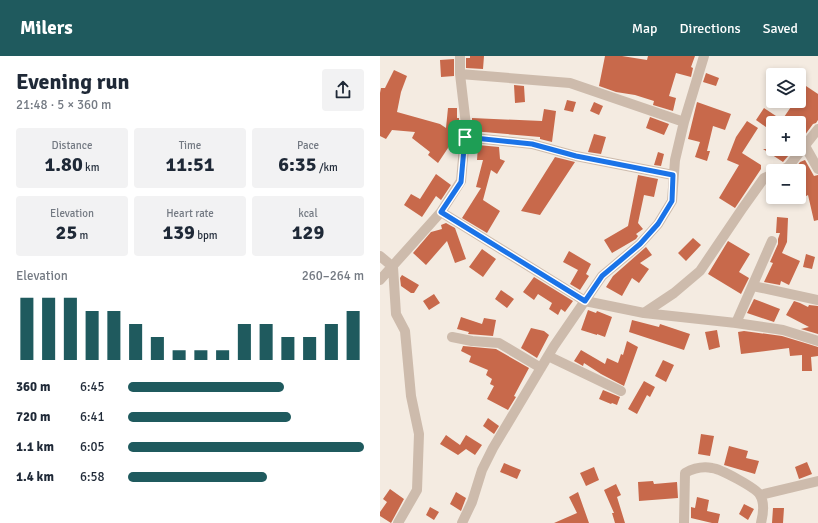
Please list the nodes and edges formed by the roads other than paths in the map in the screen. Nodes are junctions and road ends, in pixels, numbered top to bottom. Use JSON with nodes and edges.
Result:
{"nodes":[{"id":1,"x":460,"y":56,"type":"edge"},
{"id":2,"x":704,"y":56,"type":"edge"},
{"id":3,"x":460,"y":74,"type":"junction"},
{"id":4,"x":684,"y":122,"type":"junction"},
{"id":5,"x":818,"y":129,"type":"edge"},
{"id":6,"x":465,"y":137,"type":"junction"},
{"id":7,"x":806,"y":145,"type":"edge"},
{"id":8,"x":806,"y":148,"type":"edge"},
{"id":9,"x":797,"y":156,"type":"edge"},
{"id":10,"x":790,"y":164,"type":"edge"},
{"id":11,"x":818,"y":169,"type":"edge"},
{"id":12,"x":673,"y":175,"type":"junction"},
{"id":13,"x":766,"y":177,"type":"edge"},
{"id":14,"x":441,"y":212,"type":"junction"},
{"id":15,"x":772,"y":241,"type":"dead end"},
{"id":16,"x":380,"y":256,"type":"edge"},
{"id":17,"x":393,"y":267,"type":"junction"},
{"id":18,"x":380,"y":280,"type":"edge"},
{"id":19,"x":753,"y":286,"type":"junction"},
{"id":20,"x":818,"y":300,"type":"edge"},
{"id":21,"x":585,"y":301,"type":"junction"},
{"id":22,"x":644,"y":313,"type":"junction"},
{"id":23,"x":736,"y":323,"type":"junction"},
{"id":24,"x":452,"y":337,"type":"dead end"},
{"id":25,"x":818,"y":341,"type":"edge"},
{"id":26,"x":548,"y":356,"type":"junction"},
{"id":27,"x":541,"y":368,"type":"junction"},
{"id":28,"x":621,"y":391,"type":"dead end"},
{"id":29,"x":818,"y":481,"type":"edge"},
{"id":30,"x":760,"y":495,"type":"junction"},
{"id":31,"x":398,"y":523,"type":"edge"},
{"id":32,"x":462,"y":523,"type":"edge"},
{"id":33,"x":684,"y":523,"type":"edge"},
{"id":34,"x":761,"y":523,"type":"edge"}],
"edges":[{"from":1,"to":3,"type":"street"},
{"from":2,"to":4,"type":"street"},
{"from":3,"to":4,"type":"street"},
{"from":3,"to":6,"type":"street"},
{"from":4,"to":12,"type":"street"},
{"from":5,"to":7,"type":"street"},
{"from":6,"to":12,"type":"street"},
{"from":6,"to":14,"type":"street"},
{"from":8,"to":11,"type":"street"},
{"from":9,"to":10,"type":"street"},
{"from":12,"to":21,"type":"street"},
{"from":13,"to":22,"type":"street"},
{"from":14,"to":17,"type":"street"},
{"from":14,"to":21,"type":"street"},
{"from":15,"to":19,"type":"street"},
{"from":16,"to":17,"type":"street"},
{"from":17,"to":18,"type":"street"},
{"from":17,"to":31,"type":"street"},
{"from":19,"to":20,"type":"street"},
{"from":19,"to":23,"type":"street"},
{"from":21,"to":22,"type":"street"},
{"from":21,"to":26,"type":"street"},
{"from":22,"to":23,"type":"street"},
{"from":23,"to":25,"type":"street"},
{"from":24,"to":27,"type":"street"},
{"from":26,"to":27,"type":"street"},
{"from":26,"to":28,"type":"street"},
{"from":27,"to":32,"type":"street"},
{"from":29,"to":30,"type":"street"},
{"from":30,"to":33,"type":"street"},
{"from":30,"to":34,"type":"street"}]}
